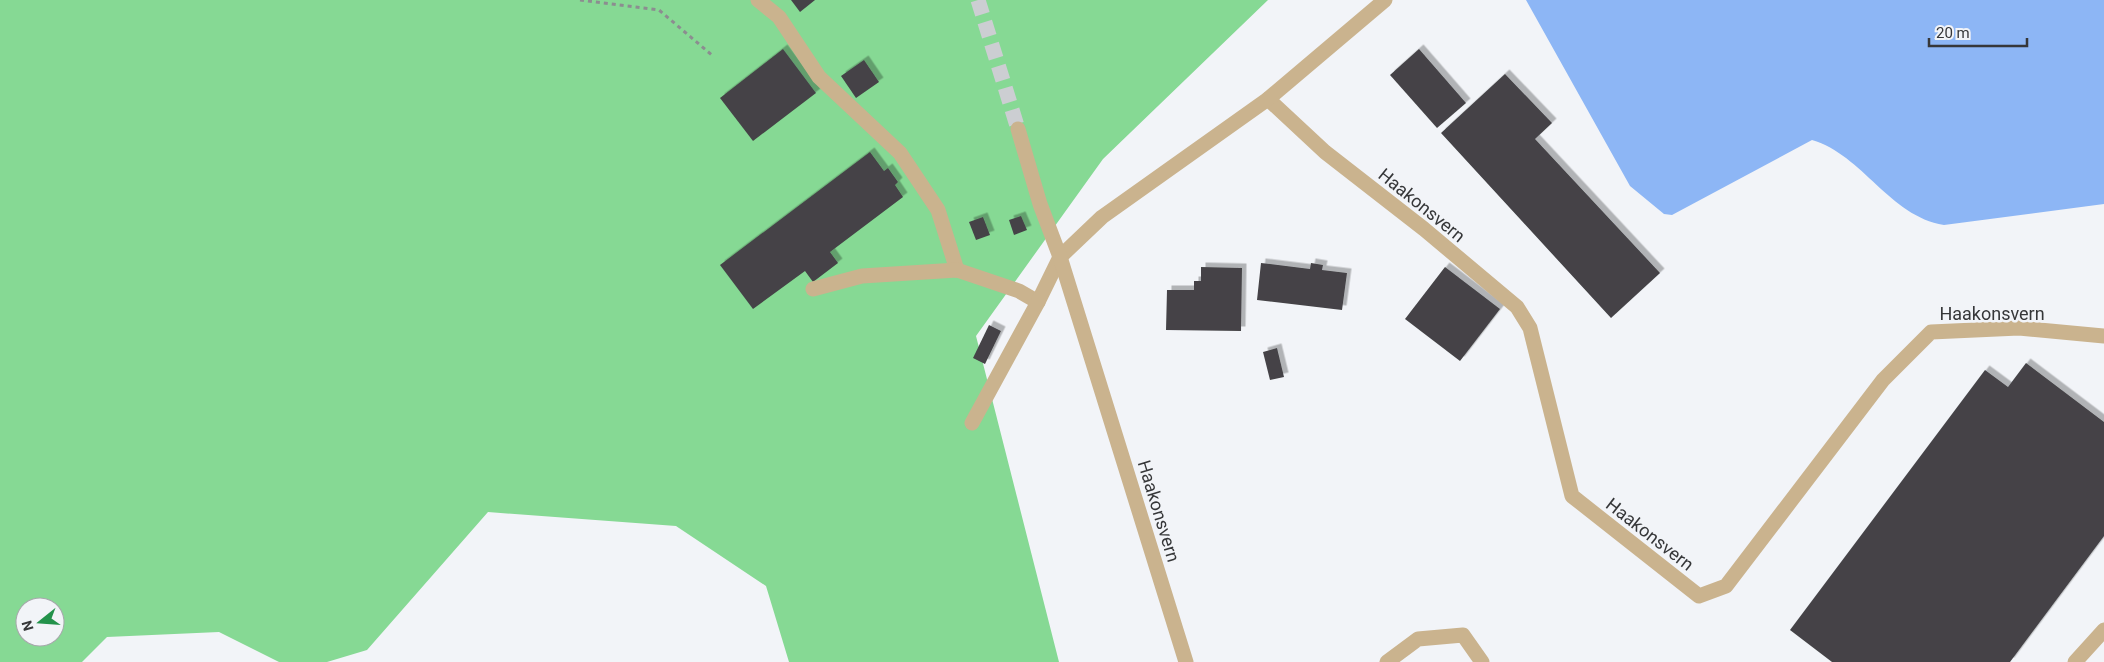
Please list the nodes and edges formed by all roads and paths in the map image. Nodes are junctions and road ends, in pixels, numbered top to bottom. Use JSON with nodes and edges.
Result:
{"nodes":[{"id":1,"x":580,"y":0,"type":"edge"},
{"id":2,"x":758,"y":0,"type":"edge"},
{"id":3,"x":1384,"y":0,"type":"edge"},
{"id":4,"x":713,"y":56,"type":"dead end"},
{"id":5,"x":1268,"y":99,"type":"junction"},
{"id":6,"x":1018,"y":129,"type":"tunnel mouth"},
{"id":7,"x":1060,"y":257,"type":"junction"},
{"id":8,"x":956,"y":270,"type":"junction"},
{"id":9,"x":813,"y":289,"type":"dead end"},
{"id":10,"x":1038,"y":302,"type":"junction"},
{"id":11,"x":2104,"y":336,"type":"edge"},
{"id":12,"x":972,"y":423,"type":"dead end"},
{"id":13,"x":2104,"y":630,"type":"edge"},
{"id":14,"x":1186,"y":662,"type":"edge"},
{"id":15,"x":1387,"y":662,"type":"edge"},
{"id":16,"x":1482,"y":662,"type":"edge"},
{"id":17,"x":2075,"y":662,"type":"edge"}],
"edges":[{"from":1,"to":4,"type":"path"},
{"from":2,"to":8,"type":"street"},
{"from":3,"to":5,"type":"street"},
{"from":5,"to":7,"type":"street"},
{"from":5,"to":11,"type":"street","name":"Haakonsvern"},
{"from":6,"to":7,"type":"street","name":"Haakonsvern"},
{"from":7,"to":10,"type":"street"},
{"from":7,"to":14,"type":"street","name":"Haakonsvern"},
{"from":8,"to":9,"type":"street"},
{"from":8,"to":10,"type":"street"},
{"from":10,"to":12,"type":"street"},
{"from":13,"to":17,"type":"street"},
{"from":15,"to":16,"type":"street"}]}
